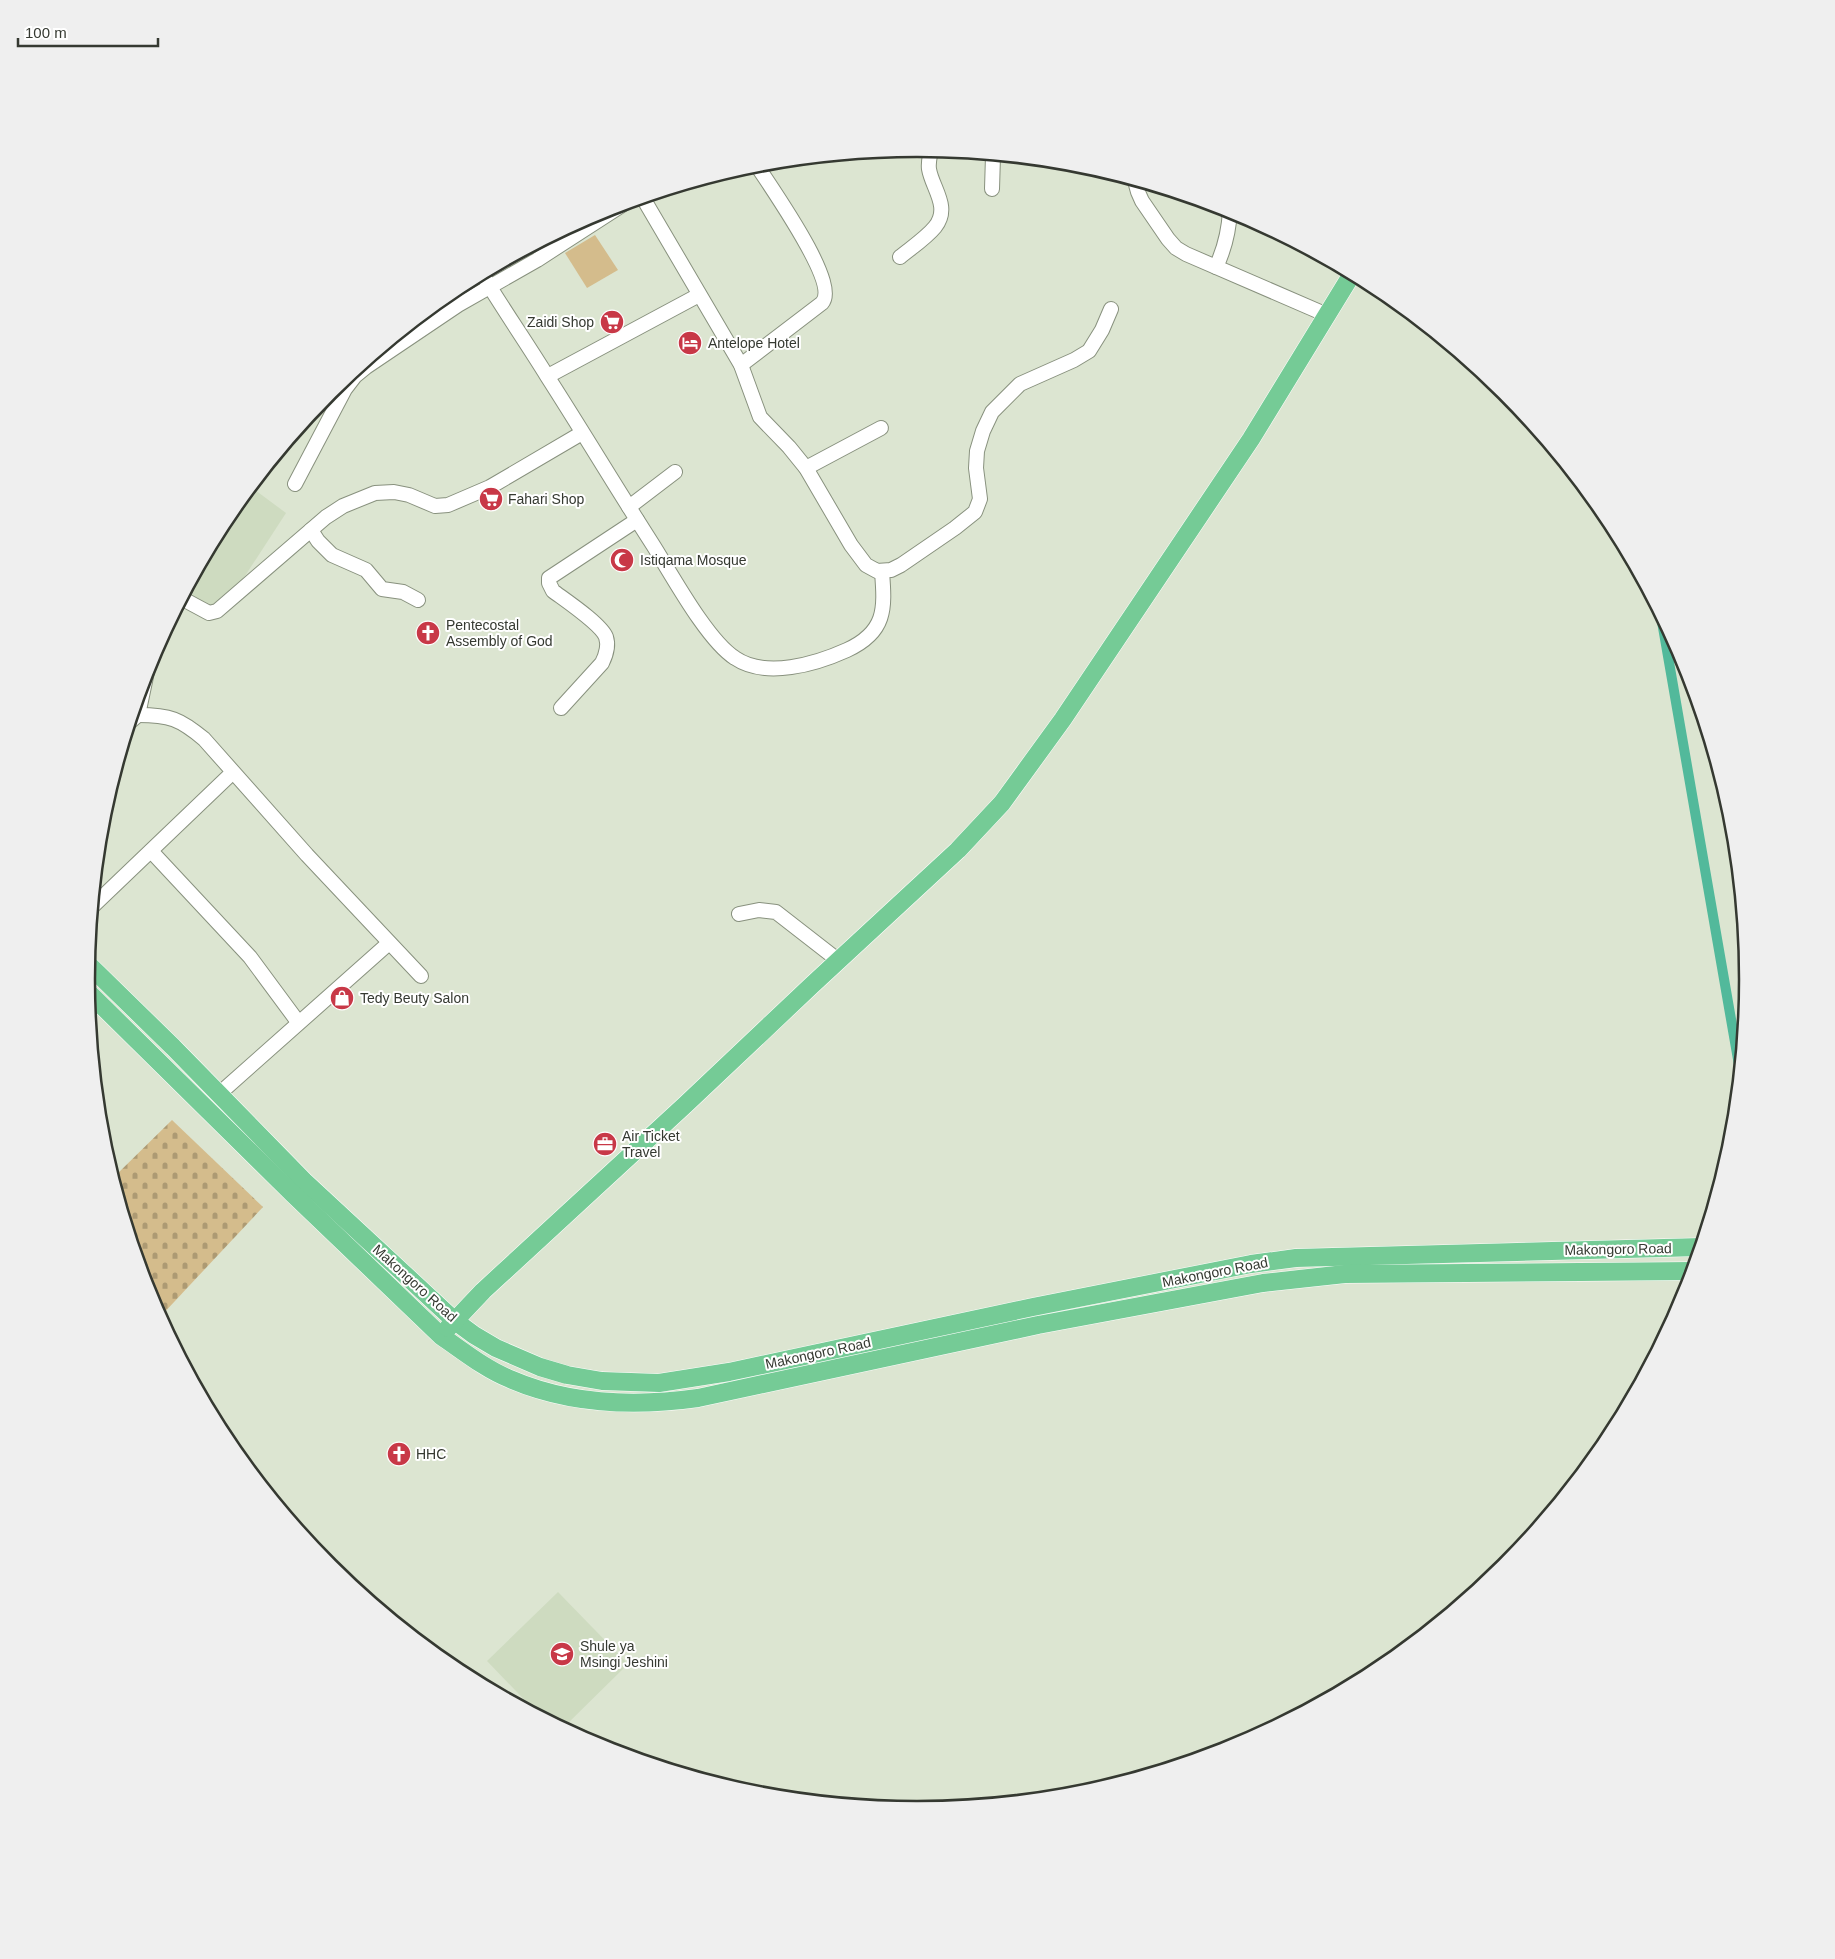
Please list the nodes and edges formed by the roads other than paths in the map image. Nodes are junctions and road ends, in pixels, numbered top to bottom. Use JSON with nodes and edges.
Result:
{"nodes":[{"id":1,"x":930,"y":157,"type":"edge"},
{"id":2,"x":993,"y":161,"type":"edge"},
{"id":3,"x":761,"y":172,"type":"edge"},
{"id":4,"x":1137,"y":187,"type":"edge"},
{"id":5,"x":992,"y":189,"type":"dead end"},
{"id":6,"x":646,"y":204,"type":"edge"},
{"id":7,"x":1229,"y":219,"type":"edge"},
{"id":8,"x":589,"y":226,"type":"edge"},
{"id":9,"x":900,"y":257,"type":"dead end"},
{"id":10,"x":1216,"y":267,"type":"junction"},
{"id":11,"x":487,"y":279,"type":"edge"},
{"id":12,"x":485,"y":280,"type":"edge"},
{"id":13,"x":1349,"y":280,"type":"edge"},
{"id":14,"x":478,"y":285,"type":"edge"},
{"id":15,"x":699,"y":295,"type":"junction"},
{"id":16,"x":1111,"y":309,"type":"dead end"},
{"id":17,"x":1327,"y":315,"type":"junction"},
{"id":18,"x":393,"y":347,"type":"edge"},
{"id":19,"x":741,"y":365,"type":"junction"},
{"id":20,"x":548,"y":376,"type":"junction"},
{"id":21,"x":348,"y":386,"type":"edge"},
{"id":22,"x":881,"y":428,"type":"dead end"},
{"id":23,"x":582,"y":433,"type":"junction"},
{"id":24,"x":806,"y":468,"type":"junction"},
{"id":25,"x":675,"y":472,"type":"dead end"},
{"id":26,"x":295,"y":484,"type":"dead end"},
{"id":27,"x":629,"y":507,"type":"junction"},
{"id":28,"x":637,"y":520,"type":"junction"},
{"id":29,"x":311,"y":530,"type":"junction"},
{"id":30,"x":882,"y":572,"type":"junction"},
{"id":31,"x":418,"y":600,"type":"dead end"},
{"id":32,"x":188,"y":602,"type":"edge"},
{"id":33,"x":561,"y":708,"type":"dead end"},
{"id":34,"x":138,"y":718,"type":"edge"},
{"id":35,"x":232,"y":773,"type":"junction"},
{"id":36,"x":151,"y":851,"type":"junction"},
{"id":37,"x":99,"y":901,"type":"edge"},
{"id":38,"x":739,"y":914,"type":"dead end"},
{"id":39,"x":389,"y":943,"type":"junction"},
{"id":40,"x":839,"y":961,"type":"junction"},
{"id":41,"x":95,"y":971,"type":"edge"},
{"id":42,"x":421,"y":976,"type":"dead end"},
{"id":43,"x":96,"y":999,"type":"edge"},
{"id":44,"x":298,"y":1022,"type":"junction"},
{"id":45,"x":219,"y":1094,"type":"junction"},
{"id":46,"x":1695,"y":1247,"type":"edge"},
{"id":47,"x":1686,"y":1271,"type":"edge"},
{"id":48,"x":455,"y":1321,"type":"junction"},
{"id":49,"x":441,"y":1336,"type":"junction"}],
"edges":[{"from":1,"to":9,"type":"street"},
{"from":2,"to":5,"type":"street"},
{"from":3,"to":19,"type":"street"},
{"from":4,"to":10,"type":"street"},
{"from":6,"to":15,"type":"street"},
{"from":7,"to":10,"type":"street"},
{"from":8,"to":11,"type":"street"},
{"from":10,"to":17,"type":"street"},
{"from":12,"to":20,"type":"street"},
{"from":13,"to":17,"type":"main road"},
{"from":14,"to":18,"type":"street"},
{"from":15,"to":19,"type":"street"},
{"from":15,"to":20,"type":"street"},
{"from":16,"to":30,"type":"street"},
{"from":17,"to":40,"type":"main road"},
{"from":19,"to":24,"type":"street"},
{"from":20,"to":23,"type":"street"},
{"from":21,"to":26,"type":"street"},
{"from":22,"to":24,"type":"street"},
{"from":23,"to":27,"type":"street"},
{"from":23,"to":29,"type":"street"},
{"from":24,"to":30,"type":"street"},
{"from":25,"to":27,"type":"street"},
{"from":27,"to":28,"type":"street"},
{"from":28,"to":30,"type":"street"},
{"from":28,"to":33,"type":"street"},
{"from":29,"to":31,"type":"street"},
{"from":29,"to":32,"type":"street"},
{"from":34,"to":35,"type":"street"},
{"from":35,"to":36,"type":"street"},
{"from":35,"to":39,"type":"street"},
{"from":36,"to":37,"type":"street"},
{"from":36,"to":44,"type":"street"},
{"from":38,"to":40,"type":"street"},
{"from":39,"to":42,"type":"street"},
{"from":39,"to":44,"type":"street"},
{"from":40,"to":48,"type":"main road"},
{"from":41,"to":45,"type":"main road","name":"Makongoro Road"},
{"from":43,"to":49,"type":"main road","name":"Makongoro Road"},
{"from":44,"to":45,"type":"street"},
{"from":45,"to":48,"type":"main road","name":"Makongoro Road"},
{"from":46,"to":48,"type":"main road","name":"Makongoro Road"},
{"from":47,"to":49,"type":"main road","name":"Makongoro Road"},
{"from":48,"to":49,"type":"main road"}]}
